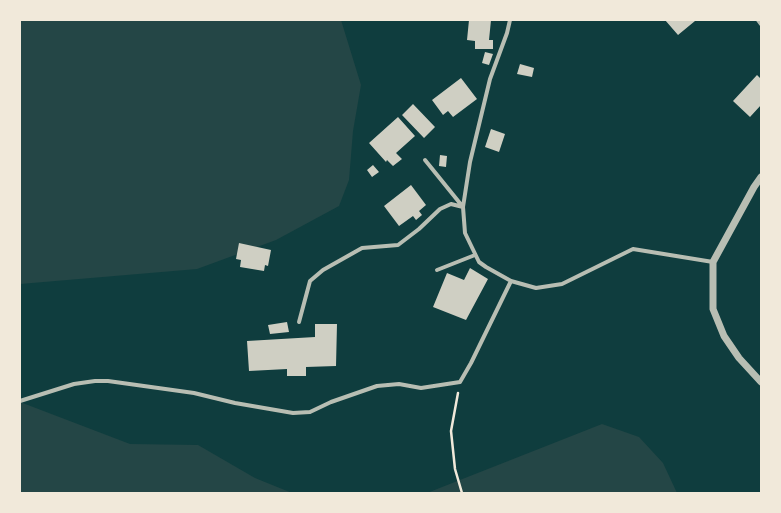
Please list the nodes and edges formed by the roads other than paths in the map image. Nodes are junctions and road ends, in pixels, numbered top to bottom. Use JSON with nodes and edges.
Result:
{"nodes":[{"id":1,"x":510,"y":20,"type":"edge"},
{"id":2,"x":758,"y":20,"type":"edge"},
{"id":3,"x":761,"y":24,"type":"edge"},
{"id":4,"x":425,"y":160,"type":"dead end"},
{"id":5,"x":761,"y":178,"type":"edge"},
{"id":6,"x":463,"y":207,"type":"junction"},
{"id":7,"x":475,"y":255,"type":"junction"},
{"id":8,"x":713,"y":262,"type":"junction"},
{"id":9,"x":437,"y":270,"type":"dead end"},
{"id":10,"x":511,"y":281,"type":"junction"},
{"id":11,"x":299,"y":322,"type":"dead end"},
{"id":12,"x":761,"y":382,"type":"edge"},
{"id":13,"x":20,"y":401,"type":"edge"}],
"edges":[{"from":1,"to":6,"type":"street"},
{"from":2,"to":3,"type":"street"},
{"from":4,"to":6,"type":"street"},
{"from":5,"to":8,"type":"street"},
{"from":6,"to":7,"type":"street"},
{"from":6,"to":11,"type":"street"},
{"from":7,"to":9,"type":"street"},
{"from":7,"to":10,"type":"street"},
{"from":8,"to":10,"type":"street"},
{"from":8,"to":12,"type":"street"},
{"from":10,"to":13,"type":"street"}]}
